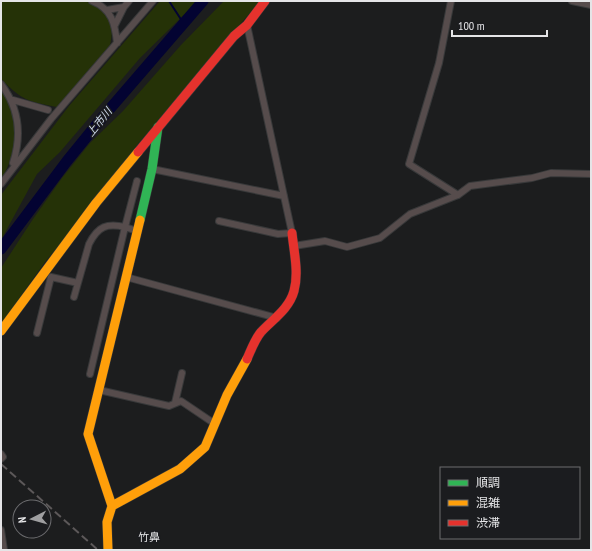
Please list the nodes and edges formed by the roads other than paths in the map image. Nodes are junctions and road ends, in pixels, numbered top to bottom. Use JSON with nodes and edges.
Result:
{"nodes":[{"id":1,"x":92,"y":1,"type":"edge"},
{"id":2,"x":130,"y":1,"type":"edge"},
{"id":3,"x":153,"y":1,"type":"edge"},
{"id":4,"x":265,"y":1,"type":"edge"},
{"id":5,"x":451,"y":1,"type":"edge"},
{"id":6,"x":572,"y":1,"type":"edge"},
{"id":7,"x":591,"y":5,"type":"edge"},
{"id":8,"x":124,"y":7,"type":"junction"},
{"id":9,"x":107,"y":10,"type":"junction"},
{"id":10,"x":115,"y":25,"type":"junction"},
{"id":11,"x":247,"y":25,"type":"junction"},
{"id":12,"x":118,"y":43,"type":"junction"},
{"id":13,"x":1,"y":84,"type":"edge"},
{"id":14,"x":13,"y":100,"type":"junction"},
{"id":15,"x":48,"y":110,"type":"dead end"},
{"id":16,"x":158,"y":126,"type":"junction"},
{"id":17,"x":12,"y":168,"type":"junction"},
{"id":18,"x":152,"y":169,"type":"junction"},
{"id":19,"x":591,"y":174,"type":"edge"},
{"id":20,"x":137,"y":181,"type":"dead end"},
{"id":21,"x":1,"y":184,"type":"edge"},
{"id":22,"x":458,"y":195,"type":"junction"},
{"id":23,"x":284,"y":196,"type":"junction"},
{"id":24,"x":219,"y":221,"type":"dead end"},
{"id":25,"x":126,"y":228,"type":"junction"},
{"id":26,"x":137,"y":231,"type":"junction"},
{"id":27,"x":292,"y":233,"type":"junction"},
{"id":28,"x":294,"y":246,"type":"junction"},
{"id":29,"x":126,"y":277,"type":"junction"},
{"id":30,"x":78,"y":283,"type":"junction"},
{"id":31,"x":74,"y":297,"type":"dead end"},
{"id":32,"x":277,"y":318,"type":"junction"},
{"id":33,"x":1,"y":331,"type":"edge"},
{"id":34,"x":37,"y":333,"type":"dead end"},
{"id":35,"x":182,"y":372,"type":"dead end"},
{"id":36,"x":90,"y":374,"type":"dead end"},
{"id":37,"x":99,"y":390,"type":"junction"},
{"id":38,"x":175,"y":404,"type":"junction"},
{"id":39,"x":215,"y":424,"type":"junction"},
{"id":40,"x":1,"y":454,"type":"edge"},
{"id":41,"x":1,"y":459,"type":"edge"},
{"id":42,"x":112,"y":506,"type":"junction"},
{"id":43,"x":1,"y":530,"type":"edge"},
{"id":44,"x":4,"y":550,"type":"edge"},
{"id":45,"x":108,"y":550,"type":"edge"}],
"edges":[{"from":1,"to":9,"type":"street"},
{"from":2,"to":8,"type":"street"},
{"from":3,"to":12,"type":"street"},
{"from":4,"to":11,"type":"street"},
{"from":5,"to":22,"type":"street"},
{"from":6,"to":7,"type":"street"},
{"from":8,"to":9,"type":"street"},
{"from":8,"to":10,"type":"street"},
{"from":9,"to":10,"type":"street"},
{"from":10,"to":12,"type":"street"},
{"from":11,"to":16,"type":"street"},
{"from":11,"to":23,"type":"street"},
{"from":12,"to":17,"type":"street"},
{"from":13,"to":14,"type":"street"},
{"from":14,"to":15,"type":"street"},
{"from":14,"to":17,"type":"street"},
{"from":16,"to":18,"type":"street"},
{"from":16,"to":33,"type":"street"},
{"from":17,"to":21,"type":"street"},
{"from":18,"to":23,"type":"street"},
{"from":18,"to":26,"type":"street"},
{"from":19,"to":22,"type":"street"},
{"from":20,"to":25,"type":"street"},
{"from":22,"to":28,"type":"street"},
{"from":23,"to":27,"type":"street"},
{"from":24,"to":27,"type":"street"},
{"from":25,"to":26,"type":"street"},
{"from":25,"to":30,"type":"street"},
{"from":25,"to":36,"type":"street"},
{"from":26,"to":29,"type":"street"},
{"from":27,"to":28,"type":"street"},
{"from":28,"to":32,"type":"street"},
{"from":29,"to":32,"type":"street"},
{"from":29,"to":37,"type":"street"},
{"from":30,"to":31,"type":"street"},
{"from":30,"to":34,"type":"street"},
{"from":32,"to":39,"type":"street"},
{"from":35,"to":38,"type":"street"},
{"from":37,"to":38,"type":"street"},
{"from":37,"to":42,"type":"street"},
{"from":38,"to":39,"type":"street"},
{"from":39,"to":42,"type":"street"},
{"from":40,"to":41,"type":"street"},
{"from":42,"to":45,"type":"street"},
{"from":43,"to":44,"type":"street"}]}
